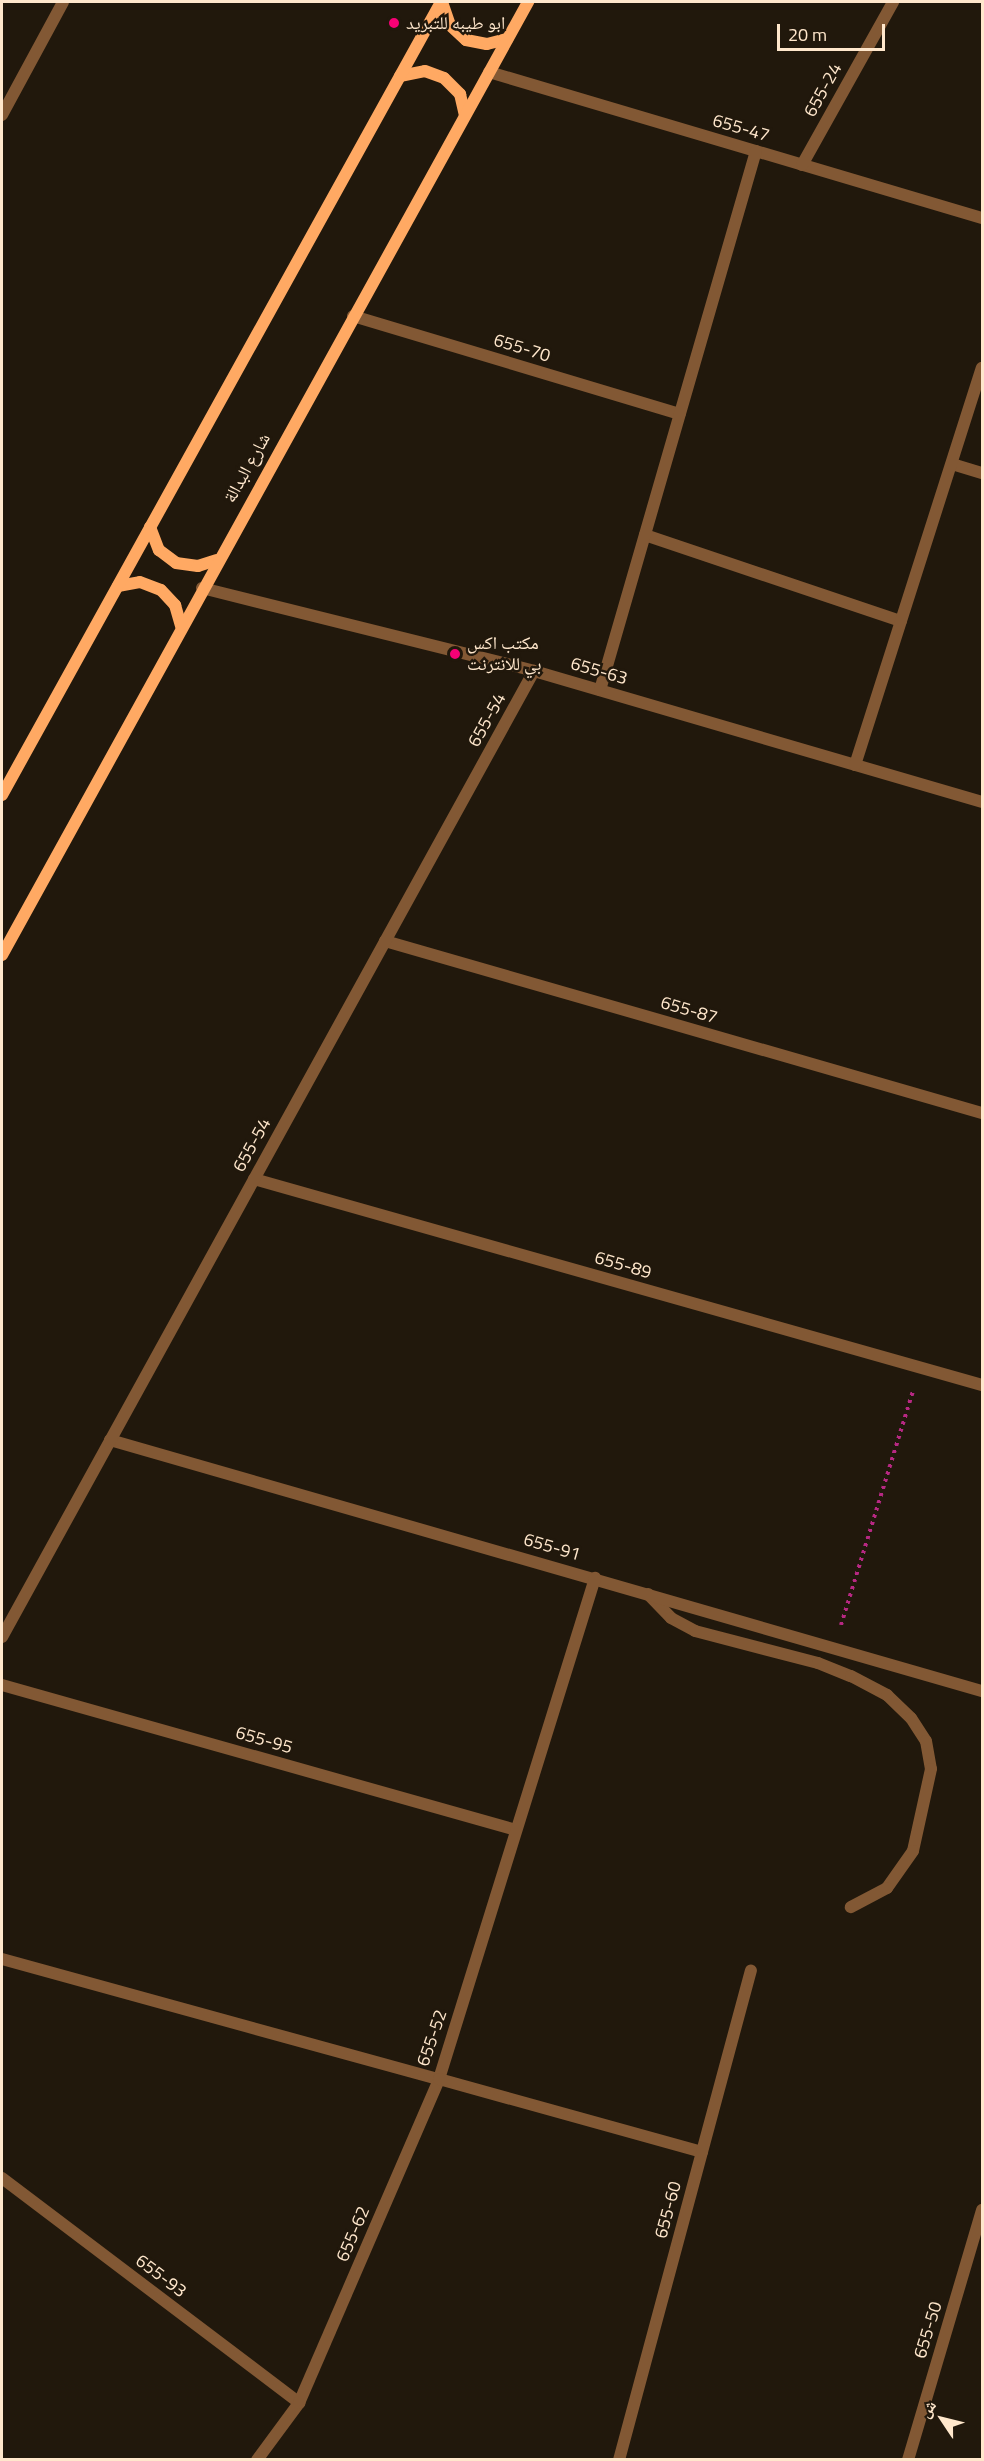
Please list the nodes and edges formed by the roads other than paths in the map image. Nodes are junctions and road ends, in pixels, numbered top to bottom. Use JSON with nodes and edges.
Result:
{"nodes":[{"id":1,"x":63,"y":2,"type":"edge"},
{"id":2,"x":442,"y":2,"type":"edge"},
{"id":3,"x":528,"y":2,"type":"edge"},
{"id":4,"x":893,"y":2,"type":"edge"},
{"id":5,"x":507,"y":39,"type":"junction"},
{"id":6,"x":489,"y":72,"type":"junction"},
{"id":7,"x":400,"y":76,"type":"junction"},
{"id":8,"x":2,"y":115,"type":"edge"},
{"id":9,"x":465,"y":115,"type":"junction"},
{"id":10,"x":756,"y":151,"type":"junction"},
{"id":11,"x":802,"y":165,"type":"junction"},
{"id":12,"x":982,"y":218,"type":"edge"},
{"id":13,"x":353,"y":316,"type":"junction"},
{"id":14,"x":982,"y":368,"type":"edge"},
{"id":15,"x":680,"y":414,"type":"junction"},
{"id":16,"x":952,"y":464,"type":"junction"},
{"id":17,"x":982,"y":473,"type":"edge"},
{"id":18,"x":150,"y":527,"type":"junction"},
{"id":19,"x":645,"y":535,"type":"junction"},
{"id":20,"x":216,"y":560,"type":"junction"},
{"id":21,"x":118,"y":586,"type":"junction"},
{"id":22,"x":202,"y":588,"type":"junction"},
{"id":23,"x":901,"y":621,"type":"junction"},
{"id":24,"x":181,"y":626,"type":"junction"},
{"id":25,"x":534,"y":671,"type":"junction"},
{"id":26,"x":600,"y":690,"type":"junction"},
{"id":27,"x":855,"y":765,"type":"junction"},
{"id":28,"x":2,"y":795,"type":"edge"},
{"id":29,"x":982,"y":802,"type":"edge"},
{"id":30,"x":386,"y":941,"type":"junction"},
{"id":31,"x":2,"y":955,"type":"edge"},
{"id":32,"x":982,"y":1113,"type":"edge"},
{"id":33,"x":254,"y":1179,"type":"junction"},
{"id":34,"x":982,"y":1385,"type":"edge"},
{"id":35,"x":110,"y":1440,"type":"junction"},
{"id":36,"x":595,"y":1578,"type":"junction"},
{"id":37,"x":647,"y":1593,"type":"junction"},
{"id":38,"x":2,"y":1637,"type":"edge"},
{"id":39,"x":2,"y":1685,"type":"edge"},
{"id":40,"x":982,"y":1691,"type":"edge"},
{"id":41,"x":516,"y":1830,"type":"junction"},
{"id":42,"x":851,"y":1907,"type":"dead end"},
{"id":43,"x":2,"y":1959,"type":"edge"},
{"id":44,"x":752,"y":1970,"type":"dead end"},
{"id":45,"x":439,"y":2079,"type":"junction"},
{"id":46,"x":702,"y":2152,"type":"junction"},
{"id":47,"x":2,"y":2178,"type":"edge"},
{"id":48,"x":982,"y":2210,"type":"edge"},
{"id":49,"x":299,"y":2403,"type":"junction"},
{"id":50,"x":257,"y":2460,"type":"edge"},
{"id":51,"x":620,"y":2460,"type":"edge"},
{"id":52,"x":908,"y":2460,"type":"edge"}],
"edges":[{"from":1,"to":8,"type":"street"},
{"from":2,"to":5,"type":"street"},
{"from":2,"to":7,"type":"street"},
{"from":3,"to":5,"type":"street","name":"شارع البدالة"},
{"from":4,"to":11,"type":"street","name":"655-24"},
{"from":5,"to":6,"type":"street","name":"شارع البدالة"},
{"from":6,"to":9,"type":"street","name":"شارع البدالة"},
{"from":6,"to":10,"type":"street","name":"655-47"},
{"from":7,"to":9,"type":"street"},
{"from":7,"to":18,"type":"street"},
{"from":9,"to":13,"type":"street","name":"شارع البدالة"},
{"from":10,"to":11,"type":"street","name":"655-47"},
{"from":10,"to":15,"type":"street"},
{"from":11,"to":12,"type":"street","name":"655-47"},
{"from":13,"to":15,"type":"street","name":"655-70"},
{"from":13,"to":20,"type":"street","name":"شارع البدالة"},
{"from":14,"to":16,"type":"street"},
{"from":15,"to":19,"type":"street"},
{"from":16,"to":17,"type":"street"},
{"from":16,"to":23,"type":"street"},
{"from":18,"to":20,"type":"street"},
{"from":18,"to":21,"type":"street"},
{"from":19,"to":23,"type":"street"},
{"from":19,"to":26,"type":"street"},
{"from":20,"to":22,"type":"street","name":"شارع البدالة"},
{"from":21,"to":24,"type":"street"},
{"from":21,"to":28,"type":"street"},
{"from":22,"to":24,"type":"street","name":"شارع البدالة"},
{"from":22,"to":25,"type":"street","name":"655-63"},
{"from":23,"to":27,"type":"street"},
{"from":24,"to":31,"type":"street","name":"شارع البدالة"},
{"from":25,"to":26,"type":"street","name":"655-63"},
{"from":25,"to":30,"type":"street","name":"655-54"},
{"from":26,"to":27,"type":"street","name":"655-63"},
{"from":27,"to":29,"type":"street","name":"655-63"},
{"from":30,"to":32,"type":"street","name":"655-87"},
{"from":30,"to":33,"type":"street","name":"655-54"},
{"from":33,"to":34,"type":"street","name":"655-89"},
{"from":33,"to":35,"type":"street","name":"655-54"},
{"from":35,"to":36,"type":"street","name":"655-91"},
{"from":35,"to":38,"type":"street","name":"655-54"},
{"from":36,"to":37,"type":"street","name":"655-91"},
{"from":36,"to":41,"type":"street","name":"655-52"},
{"from":37,"to":40,"type":"street","name":"655-91"},
{"from":37,"to":42,"type":"street"},
{"from":39,"to":41,"type":"street","name":"655-95"},
{"from":41,"to":45,"type":"street","name":"655-52"},
{"from":43,"to":45,"type":"street","name":"655-52"},
{"from":44,"to":46,"type":"street","name":"655-60"},
{"from":45,"to":46,"type":"street"},
{"from":45,"to":49,"type":"street","name":"655-62"},
{"from":46,"to":51,"type":"street","name":"655-60"},
{"from":47,"to":49,"type":"street","name":"655-93"},
{"from":48,"to":52,"type":"street","name":"655-50"},
{"from":49,"to":50,"type":"street","name":"655-62"}]}
